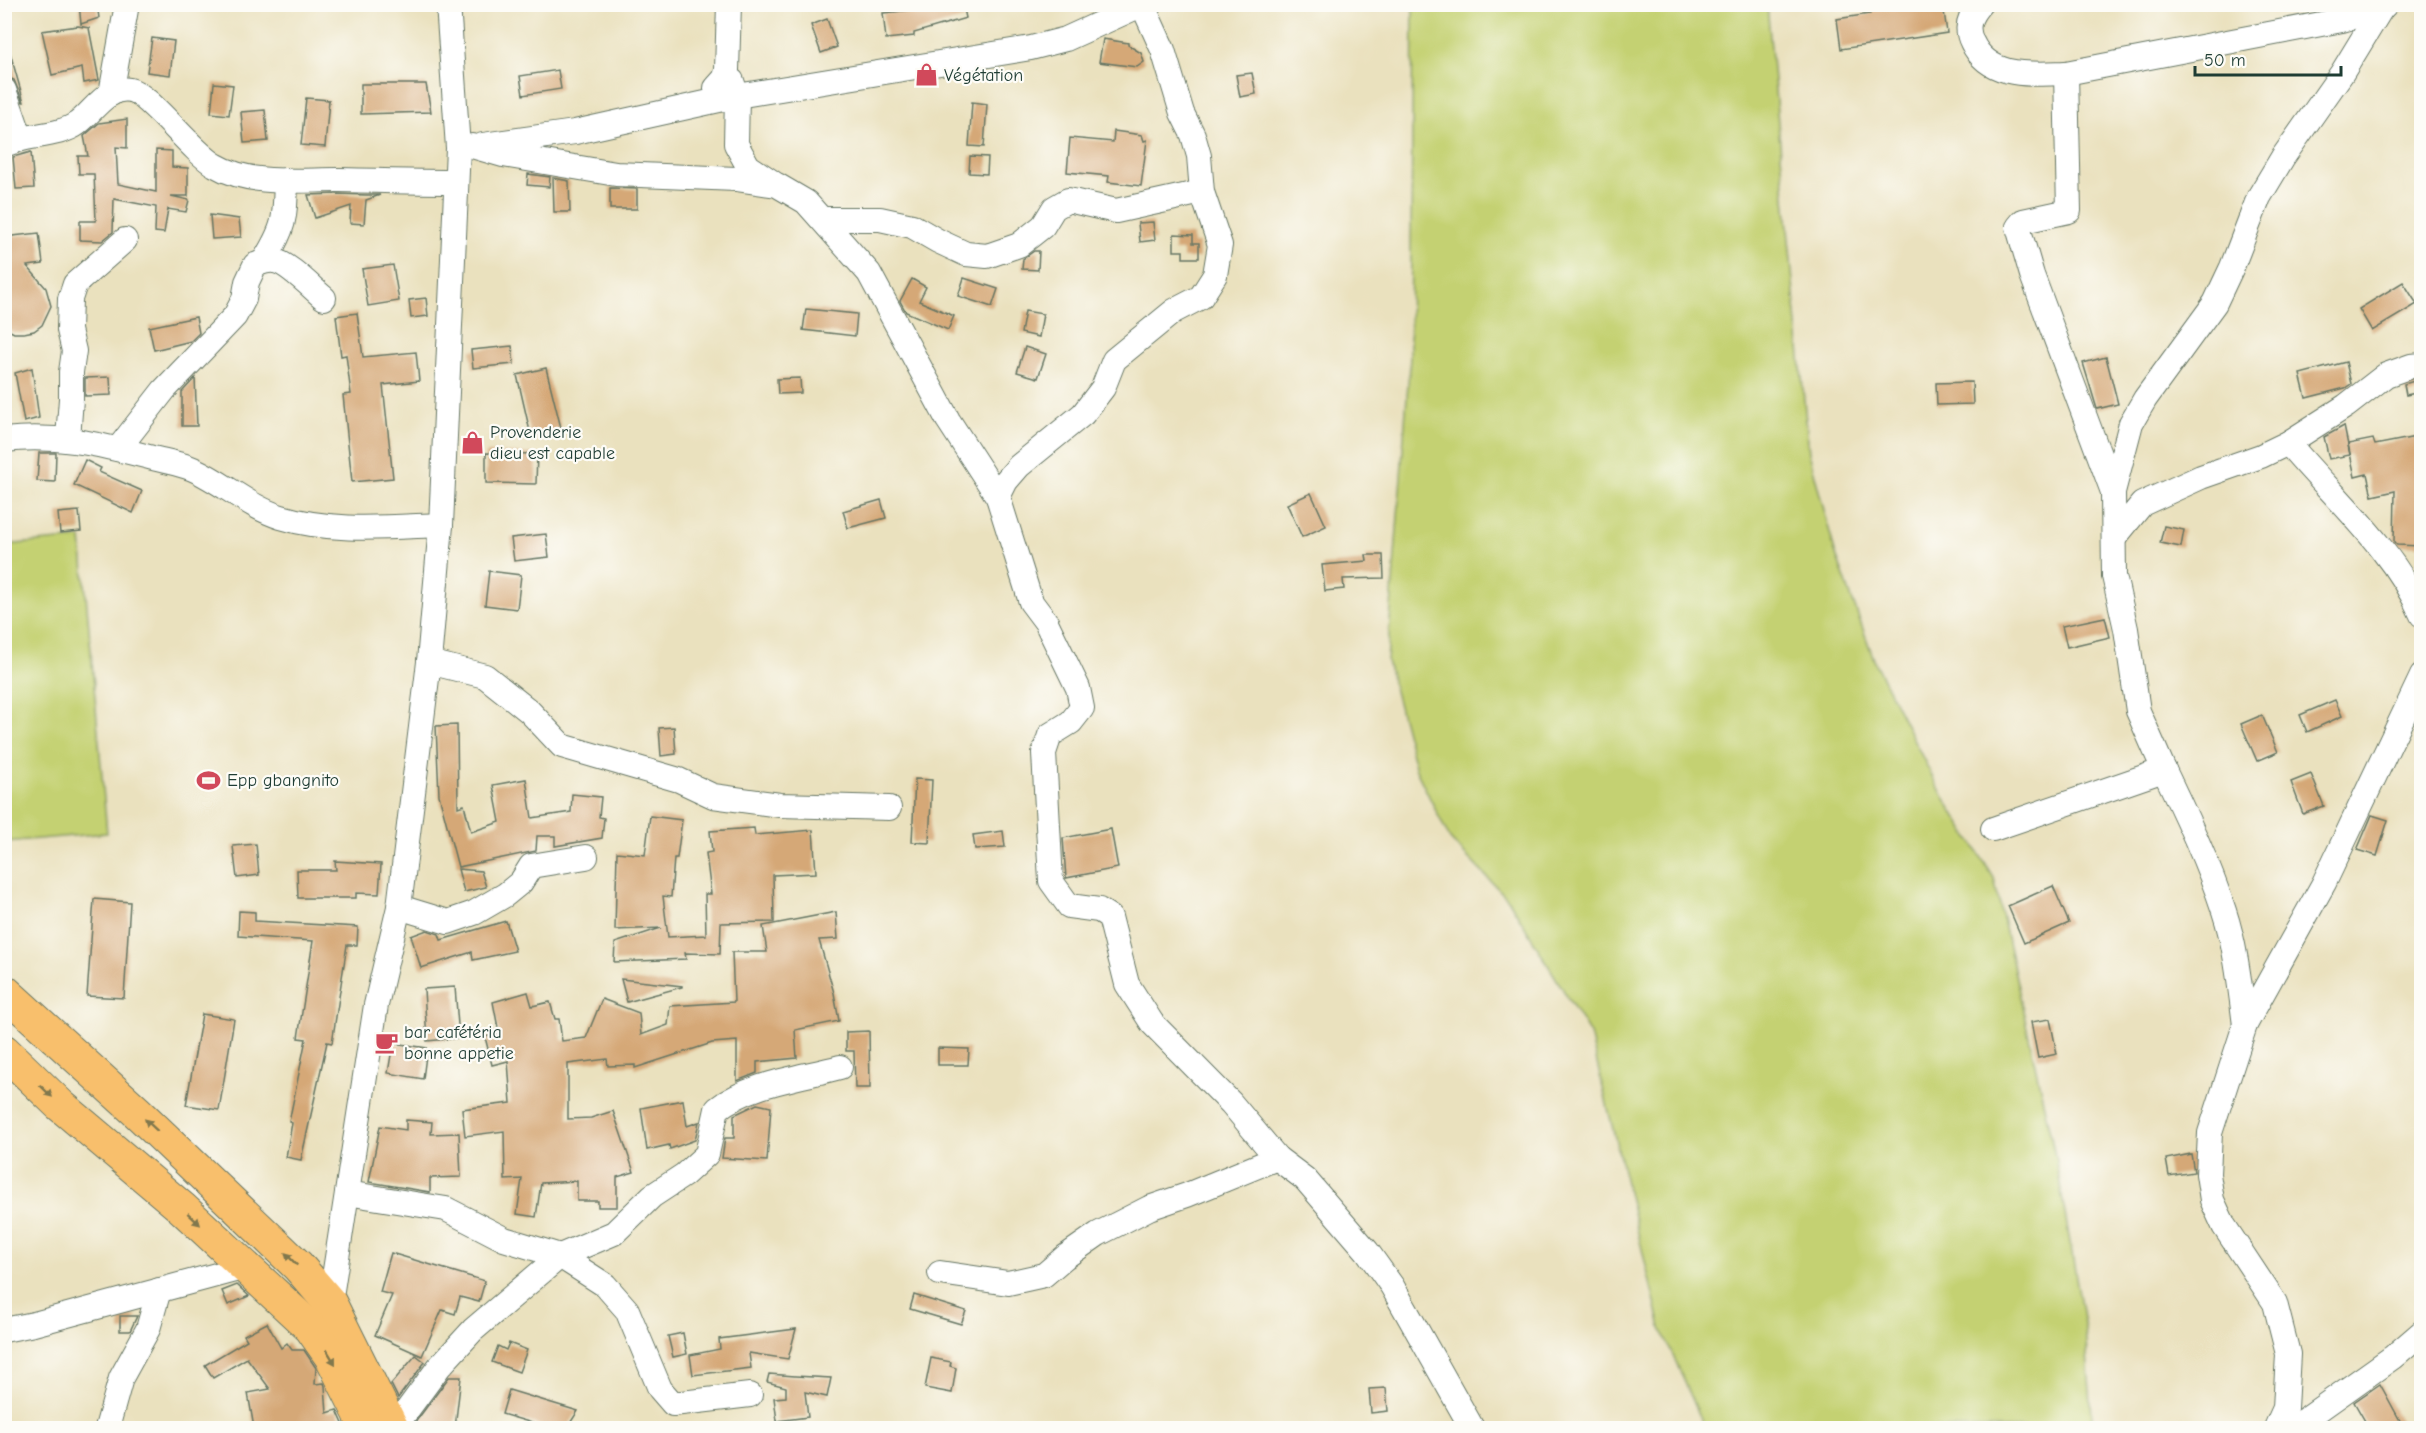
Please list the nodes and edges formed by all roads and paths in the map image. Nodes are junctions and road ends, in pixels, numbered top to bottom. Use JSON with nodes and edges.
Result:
{"nodes":[{"id":1,"x":127,"y":4,"type":"edge"},
{"id":2,"x":448,"y":4,"type":"edge"},
{"id":3,"x":729,"y":4,"type":"edge"},
{"id":4,"x":1980,"y":4,"type":"edge"},
{"id":5,"x":1143,"y":5,"type":"edge"},
{"id":6,"x":2384,"y":7,"type":"edge"},
{"id":7,"x":2066,"y":73,"type":"junction"},
{"id":8,"x":731,"y":87,"type":"junction"},
{"id":9,"x":4,"y":90,"type":"edge"},
{"id":10,"x":111,"y":94,"type":"junction"},
{"id":11,"x":13,"y":142,"type":"edge"},
{"id":12,"x":465,"y":147,"type":"junction"},
{"id":13,"x":286,"y":180,"type":"junction"},
{"id":14,"x":456,"y":182,"type":"junction"},
{"id":15,"x":777,"y":185,"type":"junction"},
{"id":16,"x":1202,"y":192,"type":"junction"},
{"id":17,"x":823,"y":219,"type":"junction"},
{"id":18,"x":125,"y":240,"type":"dead end"},
{"id":19,"x":264,"y":261,"type":"junction"},
{"id":20,"x":324,"y":298,"type":"dead end"},
{"id":21,"x":2421,"y":365,"type":"edge"},
{"id":22,"x":68,"y":438,"type":"junction"},
{"id":23,"x":4,"y":440,"type":"edge"},
{"id":24,"x":2288,"y":443,"type":"junction"},
{"id":25,"x":118,"y":449,"type":"junction"},
{"id":26,"x":2113,"y":492,"type":"junction"},
{"id":27,"x":998,"y":497,"type":"junction"},
{"id":28,"x":441,"y":525,"type":"junction"},
{"id":29,"x":2115,"y":537,"type":"junction"},
{"id":30,"x":2421,"y":615,"type":"edge"},
{"id":31,"x":429,"y":662,"type":"junction"},
{"id":32,"x":2421,"y":676,"type":"edge"},
{"id":33,"x":2164,"y":770,"type":"junction"},
{"id":34,"x":889,"y":808,"type":"dead end"},
{"id":35,"x":1993,"y":829,"type":"dead end"},
{"id":36,"x":586,"y":857,"type":"dead end"},
{"id":37,"x":399,"y":907,"type":"junction"},
{"id":38,"x":4,"y":991,"type":"edge"},
{"id":39,"x":2245,"y":1025,"type":"junction"},
{"id":40,"x":4,"y":1051,"type":"edge"},
{"id":41,"x":840,"y":1067,"type":"dead end"},
{"id":42,"x":1277,"y":1158,"type":"junction"},
{"id":43,"x":347,"y":1193,"type":"junction"},
{"id":44,"x":560,"y":1256,"type":"junction"},
{"id":45,"x":246,"y":1267,"type":"junction"},
{"id":46,"x":940,"y":1273,"type":"dead end"},
{"id":47,"x":159,"y":1290,"type":"junction"},
{"id":48,"x":330,"y":1303,"type":"junction"},
{"id":49,"x":4,"y":1330,"type":"edge"},
{"id":50,"x":2421,"y":1332,"type":"edge"},
{"id":51,"x":750,"y":1395,"type":"dead end"},
{"id":52,"x":107,"y":1428,"type":"edge"},
{"id":53,"x":364,"y":1428,"type":"edge"},
{"id":54,"x":393,"y":1428,"type":"edge"},
{"id":55,"x":1472,"y":1428,"type":"edge"},
{"id":56,"x":2276,"y":1428,"type":"edge"},
{"id":57,"x":2294,"y":1428,"type":"edge"}],
"edges":[{"from":1,"to":10,"type":"street"},
{"from":2,"to":12,"type":"street"},
{"from":3,"to":8,"type":"street"},
{"from":4,"to":7,"type":"street"},
{"from":5,"to":8,"type":"street"},
{"from":5,"to":16,"type":"street"},
{"from":6,"to":7,"type":"street"},
{"from":6,"to":26,"type":"street"},
{"from":7,"to":26,"type":"street"},
{"from":8,"to":12,"type":"street"},
{"from":8,"to":15,"type":"street"},
{"from":9,"to":11,"type":"street"},
{"from":10,"to":11,"type":"street"},
{"from":10,"to":13,"type":"street"},
{"from":12,"to":14,"type":"street"},
{"from":12,"to":15,"type":"street"},
{"from":13,"to":14,"type":"street"},
{"from":13,"to":19,"type":"street"},
{"from":14,"to":28,"type":"street"},
{"from":15,"to":17,"type":"street"},
{"from":16,"to":17,"type":"street"},
{"from":16,"to":27,"type":"street"},
{"from":17,"to":27,"type":"street"},
{"from":18,"to":22,"type":"street"},
{"from":19,"to":20,"type":"street"},
{"from":19,"to":25,"type":"street"},
{"from":21,"to":24,"type":"street"},
{"from":22,"to":23,"type":"street"},
{"from":22,"to":25,"type":"street"},
{"from":24,"to":29,"type":"street"},
{"from":24,"to":30,"type":"street"},
{"from":25,"to":28,"type":"street"},
{"from":26,"to":29,"type":"street"},
{"from":27,"to":42,"type":"street"},
{"from":28,"to":31,"type":"street"},
{"from":29,"to":33,"type":"street"},
{"from":31,"to":34,"type":"street"},
{"from":31,"to":37,"type":"street"},
{"from":32,"to":39,"type":"street"},
{"from":33,"to":35,"type":"street"},
{"from":33,"to":39,"type":"street"},
{"from":36,"to":37,"type":"street"},
{"from":37,"to":43,"type":"street"},
{"from":48,"to":38,"type":"main road","one_way":true},
{"from":39,"to":56,"type":"street"},
{"from":40,"to":45,"type":"main road","one_way":true},
{"from":41,"to":44,"type":"street"},
{"from":42,"to":46,"type":"street"},
{"from":42,"to":55,"type":"street"},
{"from":43,"to":44,"type":"street"},
{"from":43,"to":48,"type":"street"},
{"from":44,"to":51,"type":"street"},
{"from":44,"to":54,"type":"street"},
{"from":45,"to":47,"type":"street"},
{"from":45,"to":53,"type":"main road","one_way":true},
{"from":47,"to":49,"type":"street"},
{"from":47,"to":52,"type":"street"},
{"from":48,"to":54,"type":"main road"},
{"from":50,"to":57,"type":"street"}]}
